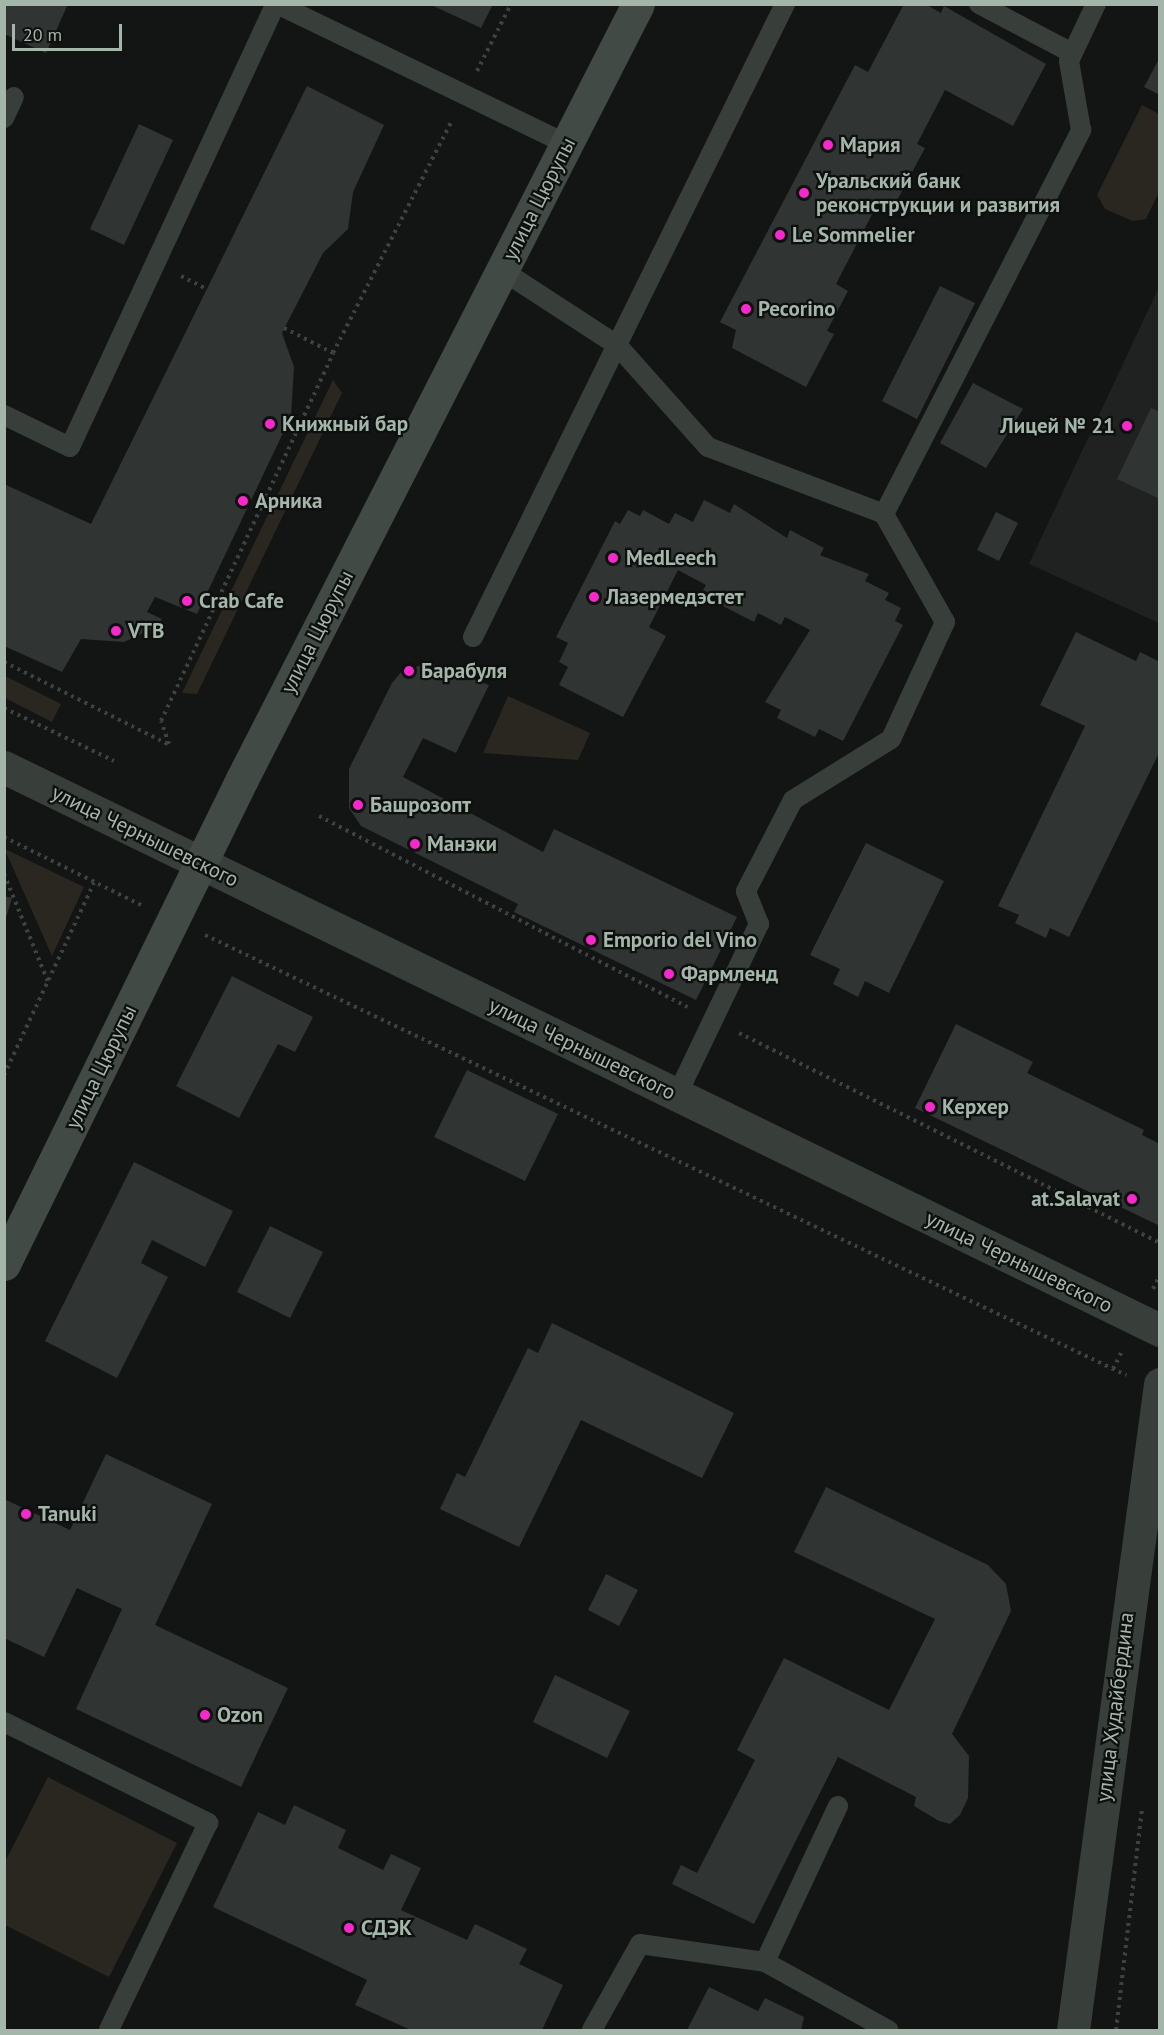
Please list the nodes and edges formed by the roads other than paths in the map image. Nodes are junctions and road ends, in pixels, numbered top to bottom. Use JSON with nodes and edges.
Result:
{"nodes":[{"id":1,"x":276,"y":4,"type":"edge"},
{"id":2,"x":638,"y":4,"type":"edge"},
{"id":3,"x":785,"y":4,"type":"edge"},
{"id":4,"x":979,"y":4,"type":"edge"},
{"id":5,"x":1096,"y":4,"type":"edge"},
{"id":6,"x":1072,"y":53,"type":"junction"},
{"id":7,"x":14,"y":97,"type":"dead end"},
{"id":8,"x":4,"y":118,"type":"edge"},
{"id":9,"x":567,"y":144,"type":"junction"},
{"id":10,"x":502,"y":271,"type":"junction"},
{"id":11,"x":617,"y":345,"type":"junction"},
{"id":12,"x":4,"y":415,"type":"edge"},
{"id":13,"x":884,"y":514,"type":"junction"},
{"id":14,"x":473,"y":637,"type":"dead end"},
{"id":15,"x":4,"y":767,"type":"edge"},
{"id":16,"x":200,"y":863,"type":"junction"},
{"id":17,"x":677,"y":1095,"type":"junction"},
{"id":18,"x":4,"y":1264,"type":"edge"},
{"id":19,"x":1160,"y":1330,"type":"edge"},
{"id":20,"x":1158,"y":1387,"type":"edge"},
{"id":21,"x":4,"y":1722,"type":"edge"},
{"id":22,"x":838,"y":1806,"type":"dead end"},
{"id":23,"x":765,"y":1962,"type":"junction"},
{"id":24,"x":109,"y":2031,"type":"edge"},
{"id":25,"x":592,"y":2031,"type":"edge"},
{"id":26,"x":888,"y":2031,"type":"edge"},
{"id":27,"x":1073,"y":2031,"type":"edge"}],
"edges":[{"from":1,"to":9,"type":"lane"},
{"from":1,"to":12,"type":"lane"},
{"from":2,"to":9,"type":"main road","name":"улица Цюрупы"},
{"from":3,"to":11,"type":"lane"},
{"from":4,"to":6,"type":"lane"},
{"from":5,"to":6,"type":"lane"},
{"from":6,"to":13,"type":"lane"},
{"from":7,"to":8,"type":"lane"},
{"from":9,"to":10,"type":"main road","name":"улица Цюрупы"},
{"from":10,"to":11,"type":"lane"},
{"from":10,"to":16,"type":"main road","name":"улица Цюрупы"},
{"from":11,"to":13,"type":"lane"},
{"from":11,"to":14,"type":"lane"},
{"from":13,"to":17,"type":"lane"},
{"from":15,"to":16,"type":"street","name":"улица Чернышевского"},
{"from":16,"to":17,"type":"street","name":"улица Чернышевского"},
{"from":16,"to":18,"type":"main road","name":"улица Цюрупы"},
{"from":17,"to":19,"type":"street","name":"улица Чернышевского"},
{"from":20,"to":27,"type":"street","name":"улица Худайбердина"},
{"from":21,"to":24,"type":"lane"},
{"from":22,"to":23,"type":"lane"},
{"from":23,"to":25,"type":"lane"},
{"from":23,"to":26,"type":"lane"}]}
